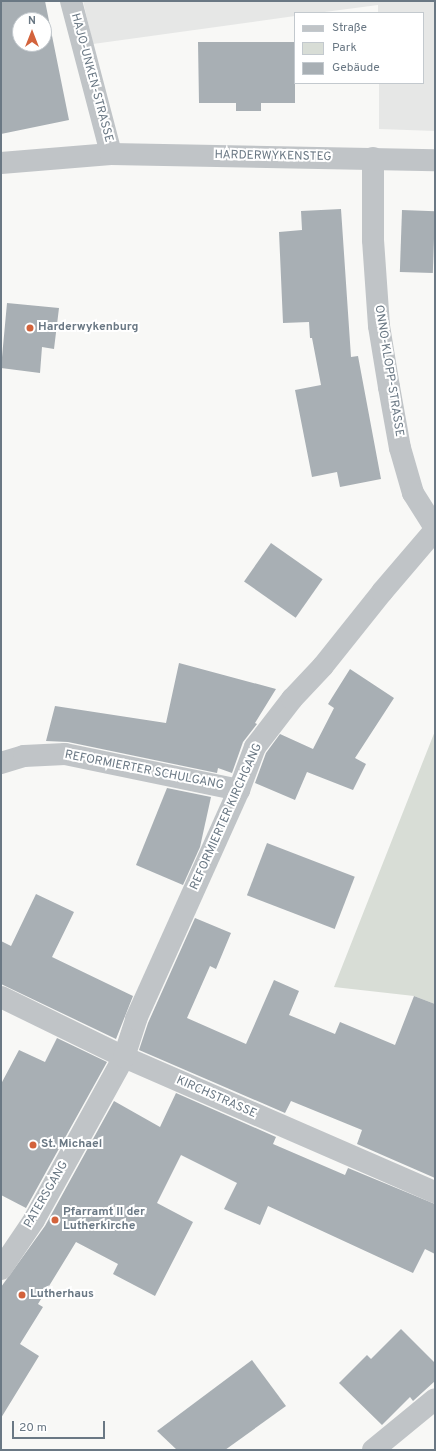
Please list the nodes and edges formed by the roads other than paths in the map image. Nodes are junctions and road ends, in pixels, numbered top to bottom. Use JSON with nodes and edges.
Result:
{"nodes":[{"id":1,"x":71,"y":1,"type":"edge"},
{"id":2,"x":111,"y":154,"type":"junction"},
{"id":3,"x":373,"y":158,"type":"junction"},
{"id":4,"x":435,"y":160,"type":"edge"},
{"id":5,"x":1,"y":163,"type":"edge"},
{"id":6,"x":435,"y":529,"type":"edge"},
{"id":7,"x":1,"y":763,"type":"edge"},
{"id":8,"x":239,"y":790,"type":"junction"},
{"id":9,"x":1,"y":997,"type":"edge"},
{"id":10,"x":124,"y":1057,"type":"junction"},
{"id":11,"x":435,"y":1192,"type":"edge"},
{"id":12,"x":1,"y":1269,"type":"edge"},
{"id":13,"x":433,"y":1401,"type":"edge"},
{"id":14,"x":374,"y":1450,"type":"edge"}],
"edges":[{"from":1,"to":2,"type":"street","name":"HAJO-UNKEN-STRASSE"},
{"from":2,"to":3,"type":"street","name":"HARDERWYKENSTEG"},
{"from":2,"to":5,"type":"street","name":"HARDERWYKENSTEG"},
{"from":3,"to":4,"type":"street","name":"HARDERWYKENSTEG"},
{"from":3,"to":6,"type":"street","name":"ONNO-KLOPP-STRASSE"},
{"from":6,"to":8,"type":"street","name":"REFORMIERTER KIRCHGANG"},
{"from":7,"to":8,"type":"street","name":"REFORMIERTER SCHULGANG"},
{"from":8,"to":10,"type":"street","name":"REFORMIERTER KIRCHGANG"},
{"from":9,"to":10,"type":"street","name":"KIRCHSTRASSE"},
{"from":10,"to":11,"type":"street","name":"KIRCHSTRASSE"},
{"from":10,"to":12,"type":"street","name":"PATERSGANG"},
{"from":13,"to":14,"type":"street"}]}
